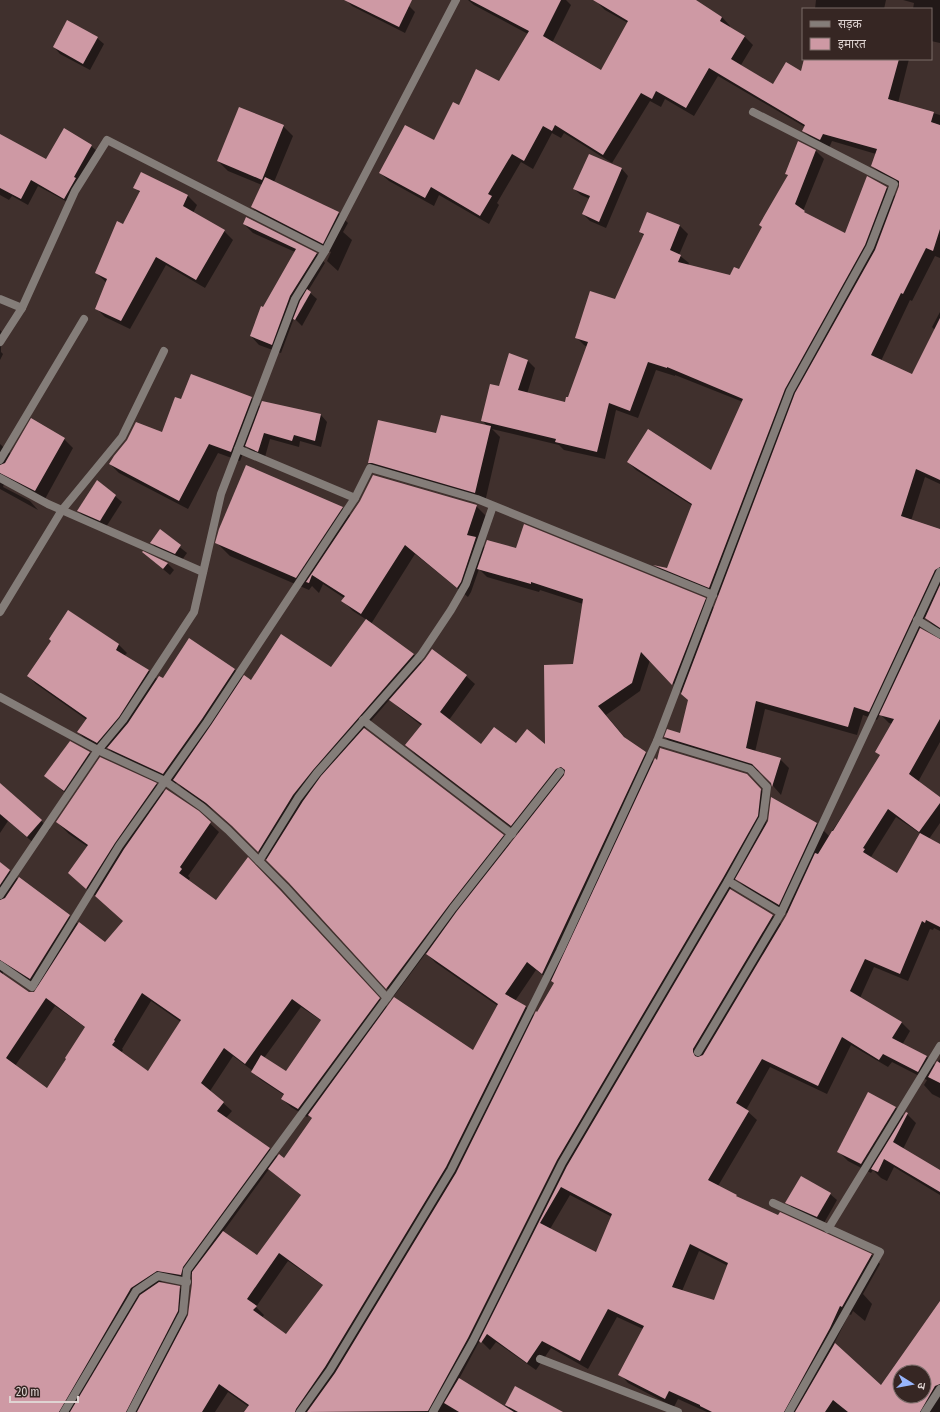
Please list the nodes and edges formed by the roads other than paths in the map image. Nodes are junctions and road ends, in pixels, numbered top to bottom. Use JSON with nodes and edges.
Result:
{"nodes":[{"id":1,"x":456,"y":0,"type":"edge"},
{"id":2,"x":754,"y":112,"type":"dead end"},
{"id":3,"x":325,"y":251,"type":"junction"},
{"id":4,"x":0,"y":299,"type":"edge"},
{"id":5,"x":22,"y":308,"type":"junction"},
{"id":6,"x":84,"y":319,"type":"dead end"},
{"id":7,"x":0,"y":342,"type":"edge"},
{"id":8,"x":164,"y":351,"type":"dead end"},
{"id":9,"x":238,"y":449,"type":"junction"},
{"id":10,"x":0,"y":460,"type":"edge"},
{"id":11,"x":0,"y":478,"type":"edge"},
{"id":12,"x":355,"y":498,"type":"junction"},
{"id":13,"x":493,"y":506,"type":"junction"},
{"id":14,"x":62,"y":510,"type":"junction"},
{"id":15,"x":203,"y":572,"type":"junction"},
{"id":16,"x":940,"y":572,"type":"edge"},
{"id":17,"x":713,"y":595,"type":"junction"},
{"id":18,"x":0,"y":612,"type":"edge"},
{"id":19,"x":917,"y":620,"type":"junction"},
{"id":20,"x":940,"y":634,"type":"edge"},
{"id":21,"x":0,"y":697,"type":"edge"},
{"id":22,"x":363,"y":720,"type":"junction"},
{"id":23,"x":657,"y":741,"type":"junction"},
{"id":24,"x":98,"y":750,"type":"junction"},
{"id":25,"x":560,"y":772,"type":"dead end"},
{"id":26,"x":165,"y":781,"type":"junction"},
{"id":27,"x":512,"y":834,"type":"junction"},
{"id":28,"x":258,"y":861,"type":"junction"},
{"id":29,"x":728,"y":881,"type":"junction"},
{"id":30,"x":0,"y":895,"type":"edge"},
{"id":31,"x":781,"y":913,"type":"junction"},
{"id":32,"x":0,"y":965,"type":"edge"},
{"id":33,"x":387,"y":998,"type":"junction"},
{"id":34,"x":940,"y":1046,"type":"edge"},
{"id":35,"x":698,"y":1052,"type":"dead end"},
{"id":36,"x":774,"y":1203,"type":"dead end"},
{"id":37,"x":828,"y":1229,"type":"junction"},
{"id":38,"x":187,"y":1282,"type":"junction"},
{"id":39,"x":540,"y":1359,"type":"dead end"},
{"id":40,"x":940,"y":1389,"type":"edge"},
{"id":41,"x":64,"y":1412,"type":"edge"},
{"id":42,"x":131,"y":1412,"type":"edge"},
{"id":43,"x":300,"y":1412,"type":"edge"},
{"id":44,"x":433,"y":1412,"type":"edge"},
{"id":45,"x":678,"y":1412,"type":"edge"},
{"id":46,"x":789,"y":1412,"type":"edge"},
{"id":47,"x":925,"y":1412,"type":"edge"}],
"edges":[{"from":1,"to":3,"type":"street"},
{"from":2,"to":17,"type":"street"},
{"from":3,"to":5,"type":"street"},
{"from":3,"to":9,"type":"street"},
{"from":4,"to":5,"type":"street"},
{"from":5,"to":7,"type":"street"},
{"from":6,"to":10,"type":"street"},
{"from":8,"to":14,"type":"street"},
{"from":9,"to":12,"type":"street"},
{"from":9,"to":15,"type":"street"},
{"from":11,"to":14,"type":"street"},
{"from":12,"to":13,"type":"street"},
{"from":12,"to":26,"type":"street"},
{"from":13,"to":17,"type":"street"},
{"from":13,"to":22,"type":"street"},
{"from":14,"to":15,"type":"street"},
{"from":14,"to":18,"type":"street"},
{"from":15,"to":24,"type":"street"},
{"from":16,"to":19,"type":"street"},
{"from":17,"to":23,"type":"street"},
{"from":19,"to":20,"type":"street"},
{"from":19,"to":31,"type":"street"},
{"from":21,"to":24,"type":"street"},
{"from":22,"to":27,"type":"street"},
{"from":22,"to":28,"type":"street"},
{"from":23,"to":29,"type":"street"},
{"from":23,"to":43,"type":"street"},
{"from":24,"to":26,"type":"street"},
{"from":24,"to":30,"type":"street"},
{"from":25,"to":27,"type":"street"},
{"from":26,"to":28,"type":"street"},
{"from":26,"to":32,"type":"street"},
{"from":27,"to":33,"type":"street"},
{"from":28,"to":33,"type":"street"},
{"from":29,"to":31,"type":"street"},
{"from":29,"to":44,"type":"street"},
{"from":31,"to":35,"type":"street"},
{"from":33,"to":38,"type":"street"},
{"from":34,"to":37,"type":"street"},
{"from":36,"to":37,"type":"street"},
{"from":37,"to":46,"type":"street"},
{"from":38,"to":41,"type":"street"},
{"from":38,"to":42,"type":"street"},
{"from":39,"to":45,"type":"street"},
{"from":40,"to":47,"type":"street"}]}
